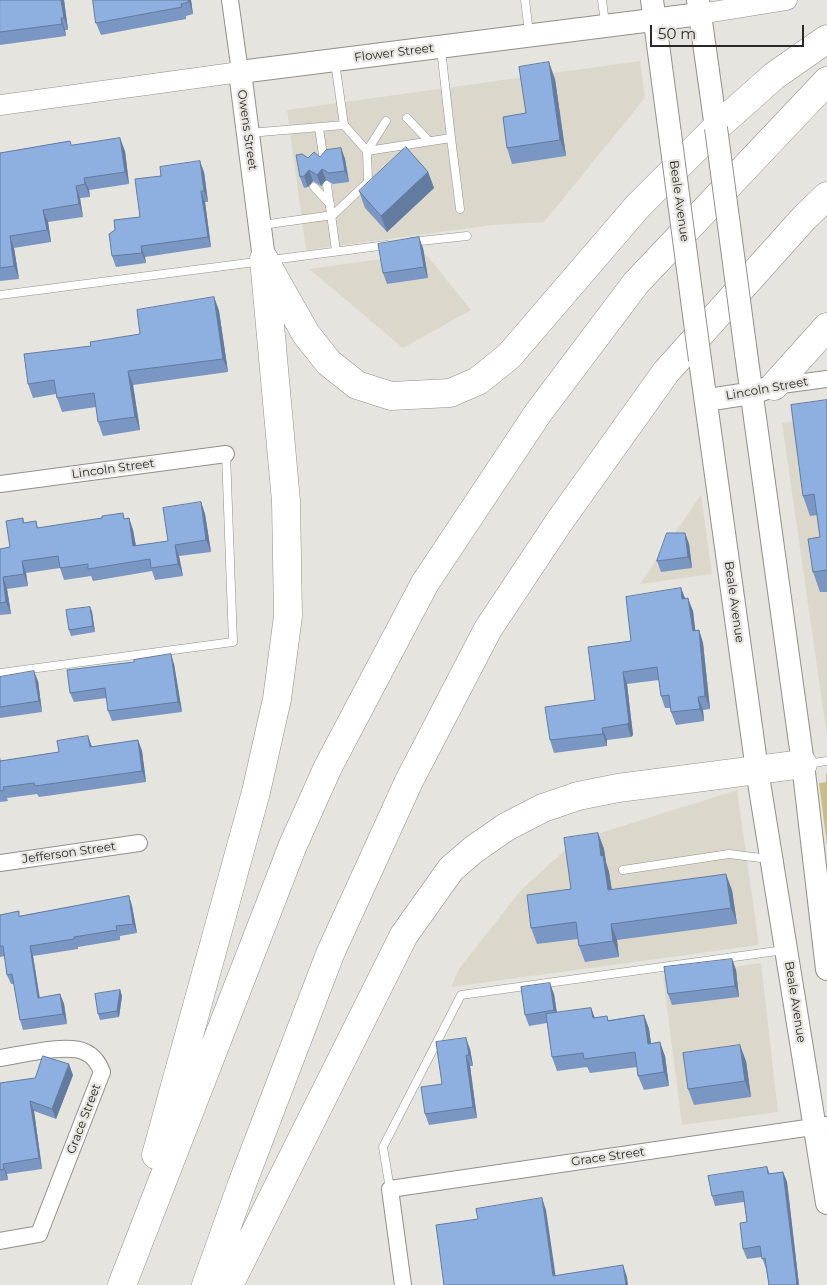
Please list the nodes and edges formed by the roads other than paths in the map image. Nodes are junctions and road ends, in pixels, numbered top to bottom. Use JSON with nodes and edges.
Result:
{"nodes":[{"id":1,"x":230,"y":0,"type":"edge"},
{"id":2,"x":525,"y":0,"type":"edge"},
{"id":3,"x":602,"y":0,"type":"edge"},
{"id":4,"x":787,"y":0,"type":"edge"},
{"id":5,"x":699,"y":7,"type":"edge"},
{"id":6,"x":653,"y":10,"type":"edge"},
{"id":7,"x":605,"y":26,"type":"junction"},
{"id":8,"x":529,"y":36,"type":"junction"},
{"id":9,"x":827,"y":39,"type":"edge"},
{"id":10,"x":440,"y":47,"type":"junction"},
{"id":11,"x":335,"y":60,"type":"junction"},
{"id":12,"x":240,"y":72,"type":"junction"},
{"id":13,"x":827,"y":81,"type":"edge"},
{"id":14,"x":0,"y":105,"type":"edge"},
{"id":15,"x":407,"y":118,"type":"dead end"},
{"id":16,"x":386,"y":121,"type":"dead end"},
{"id":17,"x":344,"y":125,"type":"junction"},
{"id":18,"x":319,"y":128,"type":"junction"},
{"id":19,"x":247,"y":133,"type":"junction"},
{"id":20,"x":451,"y":138,"type":"junction"},
{"id":21,"x":321,"y":141,"type":"junction"},
{"id":22,"x":429,"y":141,"type":"junction"},
{"id":23,"x":367,"y":150,"type":"junction"},
{"id":24,"x":314,"y":157,"type":"edge"},
{"id":25,"x":324,"y":162,"type":"edge"},
{"id":26,"x":327,"y":185,"type":"dead end"},
{"id":27,"x":314,"y":187,"type":"dead end"},
{"id":28,"x":827,"y":196,"type":"edge"},
{"id":29,"x":330,"y":204,"type":"junction"},
{"id":30,"x":460,"y":209,"type":"dead end"},
{"id":31,"x":333,"y":215,"type":"junction"},
{"id":32,"x":260,"y":225,"type":"junction"},
{"id":33,"x":467,"y":236,"type":"dead end"},
{"id":34,"x":402,"y":243,"type":"edge"},
{"id":35,"x":393,"y":244,"type":"edge"},
{"id":36,"x":336,"y":251,"type":"junction"},
{"id":37,"x":264,"y":259,"type":"junction"},
{"id":38,"x":0,"y":295,"type":"edge"},
{"id":39,"x":827,"y":327,"type":"edge"},
{"id":40,"x":827,"y":379,"type":"edge"},
{"id":41,"x":763,"y":390,"type":"junction"},
{"id":42,"x":707,"y":400,"type":"junction"},
{"id":43,"x":226,"y":454,"type":"joint"},
{"id":44,"x":0,"y":484,"type":"edge"},
{"id":45,"x":0,"y":673,"type":"edge"},
{"id":46,"x":815,"y":763,"type":"edge"},
{"id":47,"x":757,"y":770,"type":"junction"},
{"id":48,"x":139,"y":843,"type":"dead end"},
{"id":49,"x":771,"y":859,"type":"junction"},
{"id":50,"x":0,"y":863,"type":"edge"},
{"id":51,"x":623,"y":870,"type":"dead end"},
{"id":52,"x":786,"y":950,"type":"junction"},
{"id":53,"x":827,"y":969,"type":"edge"},
{"id":54,"x":0,"y":1058,"type":"edge"},
{"id":55,"x":821,"y":1126,"type":"edge"},
{"id":56,"x":390,"y":1189,"type":"junction"},
{"id":57,"x":827,"y":1203,"type":"edge"},
{"id":58,"x":0,"y":1241,"type":"edge"},
{"id":59,"x":120,"y":1285,"type":"edge"},
{"id":60,"x":206,"y":1285,"type":"edge"},
{"id":61,"x":229,"y":1285,"type":"edge"},
{"id":62,"x":402,"y":1285,"type":"edge"}],
"edges":[{"from":1,"to":12,"type":"street","name":"Owens Street"},
{"from":2,"to":8,"type":"lane"},
{"from":3,"to":7,"type":"lane"},
{"from":4,"to":5,"type":"street","name":"Flower Street"},
{"from":5,"to":6,"type":"main road","name":"Flower Street"},
{"from":5,"to":41,"type":"main road","bridge":true},
{"from":6,"to":7,"type":"main road","name":"Flower Street"},
{"from":6,"to":42,"type":"main road","name":"Beale Avenue","bridge":true},
{"from":7,"to":8,"type":"main road","name":"Flower Street"},
{"from":8,"to":10,"type":"main road","name":"Flower Street"},
{"from":9,"to":37,"type":"highway"},
{"from":10,"to":11,"type":"main road","name":"Flower Street"},
{"from":10,"to":20,"type":"lane"},
{"from":11,"to":12,"type":"main road","name":"Flower Street"},
{"from":11,"to":17,"type":"lane"},
{"from":12,"to":14,"type":"street","name":"Flower Street"},
{"from":12,"to":19,"type":"main road","name":"Owens Street"},
{"from":13,"to":59,"type":"highway"},
{"from":15,"to":22,"type":"lane"},
{"from":16,"to":23,"type":"lane"},
{"from":17,"to":18,"type":"lane"},
{"from":17,"to":23,"type":"lane"},
{"from":18,"to":19,"type":"lane"},
{"from":18,"to":21,"type":"lane"},
{"from":19,"to":32,"type":"main road","name":"Owens Street"},
{"from":20,"to":22,"type":"lane"},
{"from":20,"to":30,"type":"lane"},
{"from":21,"to":24,"type":"lane"},
{"from":21,"to":25,"type":"lane"},
{"from":22,"to":23,"type":"lane"},
{"from":23,"to":31,"type":"lane"},
{"from":26,"to":29,"type":"lane"},
{"from":27,"to":29,"type":"lane"},
{"from":28,"to":60,"type":"highway"},
{"from":29,"to":31,"type":"lane"},
{"from":31,"to":32,"type":"lane"},
{"from":31,"to":36,"type":"lane"},
{"from":32,"to":37,"type":"main road","name":"Owens Street"},
{"from":33,"to":34,"type":"lane"},
{"from":35,"to":36,"type":"lane"},
{"from":36,"to":37,"type":"lane"},
{"from":37,"to":38,"type":"lane"},
{"from":37,"to":59,"type":"highway"},
{"from":39,"to":41,"type":"highway"},
{"from":40,"to":41,"type":"street","name":"Lincoln Street"},
{"from":41,"to":42,"type":"main road","name":"Lincoln Street"},
{"from":41,"to":46,"type":"main road"},
{"from":42,"to":47,"type":"main road","name":"Beale Avenue"},
{"from":43,"to":44,"type":"street","name":"Lincoln Street"},
{"from":43,"to":45,"type":"lane"},
{"from":46,"to":47,"type":"highway"},
{"from":46,"to":53,"type":"main road"},
{"from":47,"to":49,"type":"main road","name":"Beale Avenue"},
{"from":47,"to":61,"type":"highway"},
{"from":48,"to":50,"type":"street","name":"Jefferson Street"},
{"from":49,"to":51,"type":"lane"},
{"from":49,"to":52,"type":"main road","name":"Beale Avenue"},
{"from":52,"to":55,"type":"main road","name":"Beale Avenue"},
{"from":52,"to":56,"type":"lane"},
{"from":54,"to":58,"type":"street","name":"Grace Street"},
{"from":55,"to":56,"type":"street","name":"Grace Street"},
{"from":55,"to":57,"type":"main road","name":"Beale Avenue"},
{"from":56,"to":62,"type":"street"}]}
